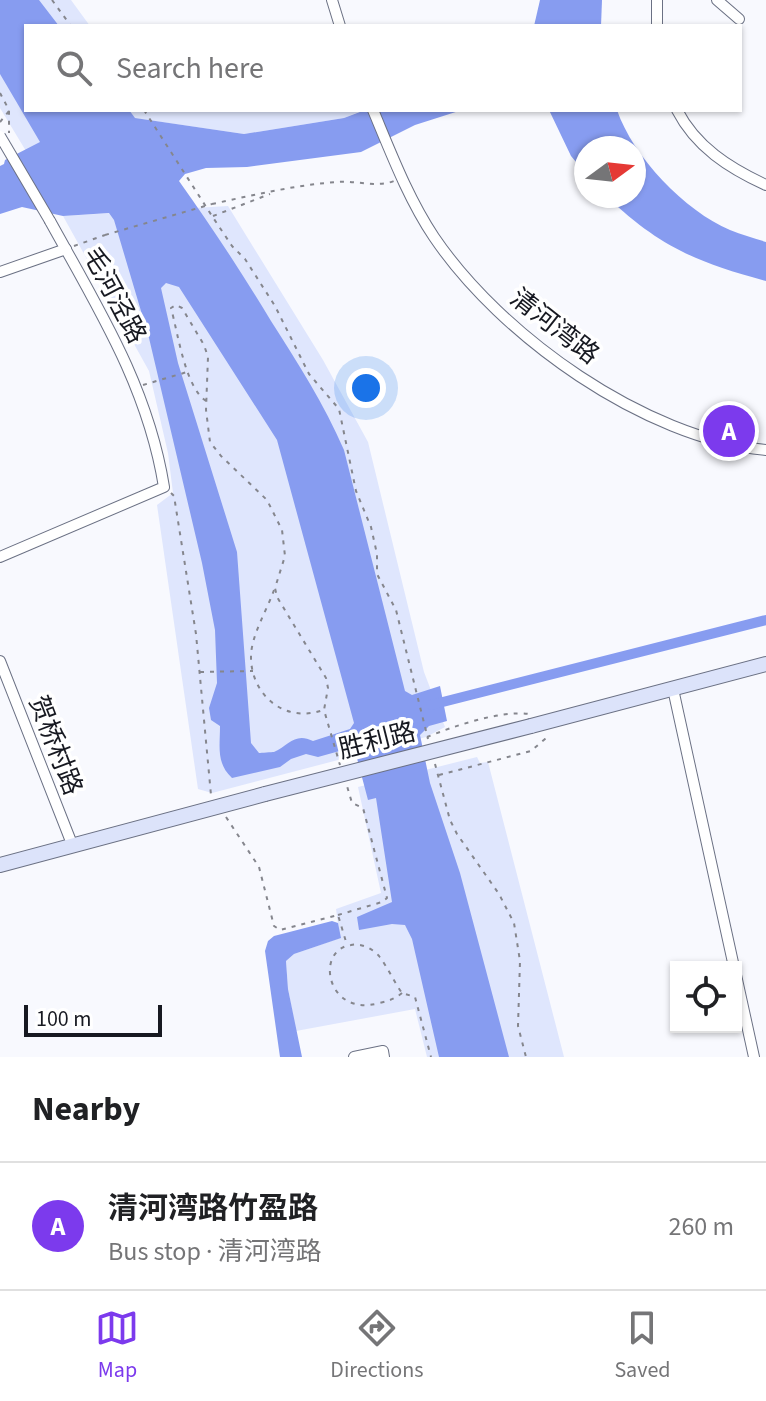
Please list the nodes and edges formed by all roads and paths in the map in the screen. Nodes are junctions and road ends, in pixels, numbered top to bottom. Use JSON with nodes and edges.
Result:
{"nodes":[{"id":1,"x":52,"y":0,"type":"edge"},
{"id":2,"x":332,"y":0,"type":"edge"},
{"id":3,"x":657,"y":0,"type":"edge"},
{"id":4,"x":717,"y":0,"type":"edge"},
{"id":5,"x":739,"y":19,"type":"dead end"},
{"id":6,"x":70,"y":24,"type":"edge"},
{"id":7,"x":339,"y":24,"type":"edge"},
{"id":8,"x":657,"y":24,"type":"edge"},
{"id":9,"x":0,"y":93,"type":"edge"},
{"id":10,"x":9,"y":110,"type":"junction"},
{"id":11,"x":145,"y":112,"type":"edge"},
{"id":12,"x":374,"y":112,"type":"edge"},
{"id":13,"x":678,"y":112,"type":"edge"},
{"id":14,"x":0,"y":122,"type":"edge"},
{"id":15,"x":10,"y":129,"type":"dead end"},
{"id":16,"x":0,"y":136,"type":"edge"},
{"id":17,"x":402,"y":178,"type":"junction"},
{"id":18,"x":766,"y":185,"type":"edge"},
{"id":19,"x":275,"y":191,"type":"junction"},
{"id":20,"x":212,"y":216,"type":"junction"},
{"id":21,"x":66,"y":249,"type":"junction"},
{"id":22,"x":0,"y":272,"type":"edge"},
{"id":23,"x":188,"y":371,"type":"junction"},
{"id":24,"x":137,"y":387,"type":"junction"},
{"id":25,"x":206,"y":401,"type":"junction"},
{"id":26,"x":766,"y":450,"type":"edge"},
{"id":27,"x":164,"y":487,"type":"junction"},
{"id":28,"x":0,"y":557,"type":"edge"},
{"id":29,"x":275,"y":588,"type":"junction"},
{"id":30,"x":0,"y":661,"type":"edge"},
{"id":31,"x":766,"y":664,"type":"edge"},
{"id":32,"x":253,"y":671,"type":"junction"},
{"id":33,"x":199,"y":672,"type":"junction"},
{"id":34,"x":673,"y":689,"type":"junction"},
{"id":35,"x":324,"y":710,"type":"junction"},
{"id":36,"x":531,"y":720,"type":"junction"},
{"id":37,"x":548,"y":722,"type":"junction"},
{"id":38,"x":424,"y":728,"type":"dead end"},
{"id":39,"x":427,"y":737,"type":"dead end"},
{"id":40,"x":210,"y":793,"type":"dead end"},
{"id":41,"x":231,"y":825,"type":"dead end"},
{"id":42,"x":72,"y":844,"type":"junction"},
{"id":43,"x":0,"y":865,"type":"edge"},
{"id":44,"x":338,"y":915,"type":"junction"},
{"id":45,"x":347,"y":945,"type":"junction"},
{"id":46,"x":733,"y":961,"type":"edge"},
{"id":47,"x":402,"y":993,"type":"junction"},
{"id":48,"x":742,"y":1002,"type":"edge"},
{"id":49,"x":354,"y":1057,"type":"edge"},
{"id":50,"x":384,"y":1057,"type":"edge"},
{"id":51,"x":431,"y":1057,"type":"edge"},
{"id":52,"x":526,"y":1057,"type":"edge"},
{"id":53,"x":754,"y":1057,"type":"edge"}],
"edges":[{"from":1,"to":6,"type":"path"},
{"from":2,"to":7,"type":"street"},
{"from":3,"to":8,"type":"street"},
{"from":4,"to":5,"type":"street"},
{"from":9,"to":10,"type":"path"},
{"from":10,"to":14,"type":"path"},
{"from":10,"to":15,"type":"path"},
{"from":11,"to":20,"type":"path"},
{"from":12,"to":17,"type":"street","name":"清河湾路"},
{"from":13,"to":18,"type":"street"},
{"from":16,"to":21,"type":"street","name":"毛河泾路","bridge":true},
{"from":17,"to":19,"type":"path"},
{"from":17,"to":26,"type":"street","name":"清河湾路"},
{"from":19,"to":20,"type":"path"},
{"from":19,"to":21,"type":"path","bridge":true},
{"from":20,"to":38,"type":"path"},
{"from":21,"to":22,"type":"street"},
{"from":21,"to":24,"type":"street","name":"毛河泾路"},
{"from":23,"to":24,"type":"path"},
{"from":23,"to":25,"type":"path"},
{"from":23,"to":25,"type":"path"},
{"from":24,"to":27,"type":"street","name":"毛河泾路"},
{"from":25,"to":29,"type":"path"},
{"from":27,"to":28,"type":"street"},
{"from":27,"to":33,"type":"path"},
{"from":29,"to":32,"type":"path"},
{"from":29,"to":35,"type":"path"},
{"from":30,"to":42,"type":"street","name":"贺桥村路"},
{"from":31,"to":34,"type":"main road","name":"胜利路"},
{"from":32,"to":33,"type":"path"},
{"from":32,"to":35,"type":"path"},
{"from":33,"to":40,"type":"path"},
{"from":34,"to":37,"type":"main road","name":"胜利路"},
{"from":34,"to":46,"type":"street"},
{"from":35,"to":44,"type":"path"},
{"from":36,"to":37,"type":"main road","name":"胜利路"},
{"from":36,"to":39,"type":"path"},
{"from":36,"to":42,"type":"main road","name":"胜利路","bridge":true},
{"from":37,"to":52,"type":"path"},
{"from":41,"to":44,"type":"path"},
{"from":42,"to":43,"type":"main road","name":"胜利路"},
{"from":44,"to":45,"type":"path"},
{"from":45,"to":47,"type":"path"},
{"from":45,"to":47,"type":"path"},
{"from":47,"to":51,"type":"path"},
{"from":48,"to":53,"type":"street"},
{"from":49,"to":50,"type":"street"}]}
